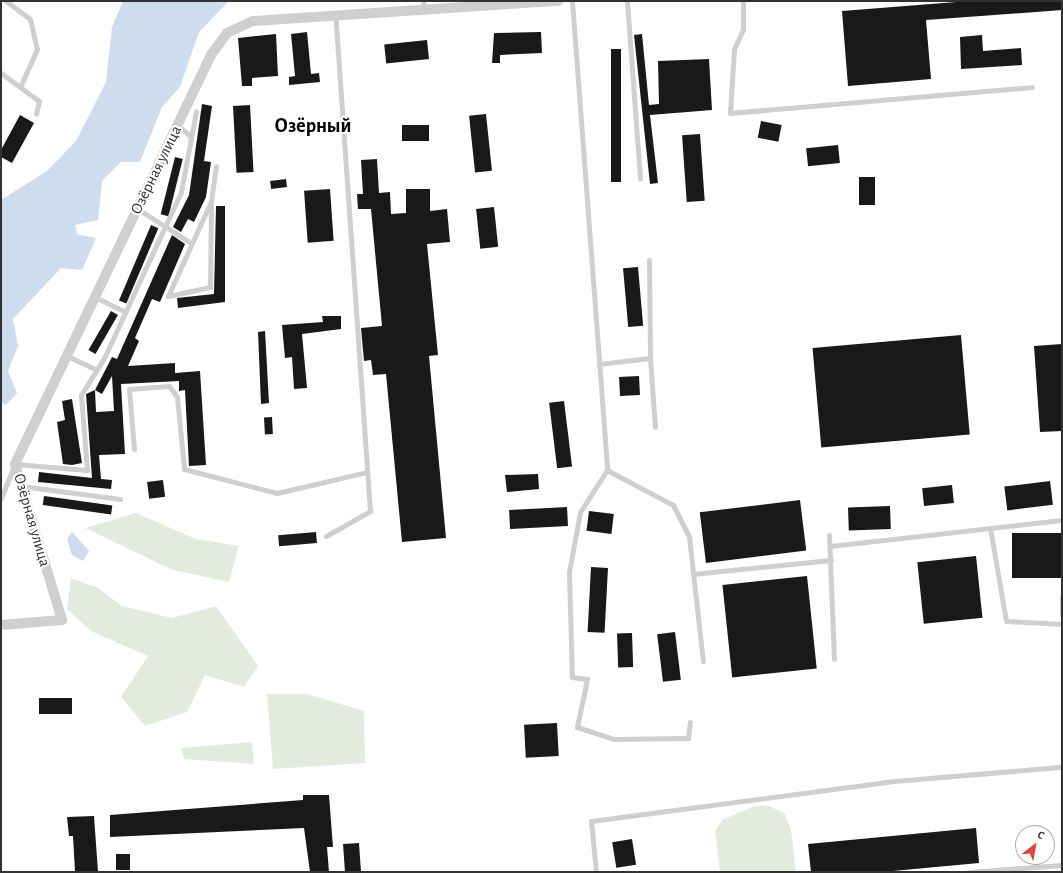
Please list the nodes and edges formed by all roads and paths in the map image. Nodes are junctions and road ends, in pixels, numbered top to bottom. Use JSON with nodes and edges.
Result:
{"nodes":[{"id":1,"x":6,"y":1,"type":"edge"},
{"id":2,"x":558,"y":1,"type":"edge"},
{"id":3,"x":572,"y":1,"type":"edge"},
{"id":4,"x":627,"y":1,"type":"edge"},
{"id":5,"x":743,"y":1,"type":"edge"},
{"id":6,"x":525,"y":2,"type":"edge"},
{"id":7,"x":423,"y":5,"type":"edge"},
{"id":8,"x":335,"y":15,"type":"junction"},
{"id":9,"x":1,"y":73,"type":"edge"},
{"id":10,"x":21,"y":84,"type":"junction"},
{"id":11,"x":1032,"y":87,"type":"dead end"},
{"id":12,"x":196,"y":110,"type":"dead end"},
{"id":13,"x":36,"y":114,"type":"dead end"},
{"id":14,"x":178,"y":125,"type":"junction"},
{"id":15,"x":190,"y":136,"type":"junction"},
{"id":16,"x":216,"y":166,"type":"dead end"},
{"id":17,"x":640,"y":179,"type":"dead end"},
{"id":18,"x":211,"y":201,"type":"junction"},
{"id":19,"x":138,"y":209,"type":"junction"},
{"id":20,"x":166,"y":229,"type":"junction"},
{"id":21,"x":191,"y":243,"type":"junction"},
{"id":22,"x":649,"y":260,"type":"dead end"},
{"id":23,"x":95,"y":297,"type":"junction"},
{"id":24,"x":126,"y":312,"type":"junction"},
{"id":25,"x":67,"y":356,"type":"junction"},
{"id":26,"x":650,"y":358,"type":"junction"},
{"id":27,"x":599,"y":364,"type":"junction"},
{"id":28,"x":95,"y":369,"type":"junction"},
{"id":29,"x":656,"y":427,"type":"dead end"},
{"id":30,"x":134,"y":450,"type":"dead end"},
{"id":31,"x":15,"y":464,"type":"junction"},
{"id":32,"x":607,"y":470,"type":"junction"},
{"id":33,"x":367,"y":472,"type":"junction"},
{"id":34,"x":20,"y":486,"type":"junction"},
{"id":35,"x":1,"y":498,"type":"edge"},
{"id":36,"x":120,"y":499,"type":"dead end"},
{"id":37,"x":1062,"y":520,"type":"edge"},
{"id":38,"x":990,"y":528,"type":"junction"},
{"id":39,"x":829,"y":534,"type":"dead end"},
{"id":40,"x":326,"y":536,"type":"dead end"},
{"id":41,"x":830,"y":546,"type":"junction"},
{"id":42,"x":831,"y":560,"type":"junction"},
{"id":43,"x":693,"y":574,"type":"junction"},
{"id":44,"x":1062,"y":596,"type":"edge"},
{"id":45,"x":1062,"y":615,"type":"edge"},
{"id":46,"x":1062,"y":624,"type":"edge"},
{"id":47,"x":1,"y":625,"type":"edge"},
{"id":48,"x":834,"y":659,"type":"dead end"},
{"id":49,"x":703,"y":661,"type":"dead end"},
{"id":50,"x":690,"y":722,"type":"dead end"},
{"id":51,"x":1062,"y":767,"type":"edge"},
{"id":52,"x":1062,"y":865,"type":"edge"},
{"id":53,"x":1030,"y":870,"type":"edge"},
{"id":54,"x":596,"y":872,"type":"edge"},
{"id":55,"x":970,"y":872,"type":"edge"}],
"edges":[{"from":1,"to":10,"type":"lane"},
{"from":2,"to":6,"type":"street","name":"Озёрная улица"},
{"from":3,"to":27,"type":"lane"},
{"from":4,"to":17,"type":"lane"},
{"from":5,"to":11,"type":"lane"},
{"from":6,"to":7,"type":"street","name":"Озёрная улица"},
{"from":7,"to":8,"type":"street","name":"Озёрная улица"},
{"from":8,"to":14,"type":"street","name":"Озёрная улица"},
{"from":8,"to":33,"type":"lane"},
{"from":9,"to":10,"type":"lane"},
{"from":10,"to":13,"type":"lane"},
{"from":12,"to":15,"type":"lane"},
{"from":14,"to":15,"type":"lane"},
{"from":14,"to":19,"type":"street","name":"Озёрная улица"},
{"from":15,"to":20,"type":"lane"},
{"from":16,"to":18,"type":"lane"},
{"from":18,"to":21,"type":"lane"},
{"from":18,"to":21,"type":"lane"},
{"from":19,"to":20,"type":"lane"},
{"from":19,"to":23,"type":"street","name":"Озёрная улица"},
{"from":20,"to":21,"type":"lane"},
{"from":20,"to":24,"type":"lane"},
{"from":22,"to":26,"type":"lane"},
{"from":23,"to":24,"type":"lane"},
{"from":23,"to":25,"type":"street","name":"Озёрная улица"},
{"from":24,"to":28,"type":"lane"},
{"from":25,"to":28,"type":"lane"},
{"from":25,"to":31,"type":"street","name":"Озёрная улица"},
{"from":26,"to":27,"type":"lane"},
{"from":26,"to":29,"type":"lane"},
{"from":27,"to":32,"type":"lane"},
{"from":28,"to":31,"type":"lane"},
{"from":30,"to":33,"type":"lane"},
{"from":31,"to":34,"type":"street","name":"Озёрная улица"},
{"from":31,"to":35,"type":"lane"},
{"from":32,"to":43,"type":"lane"},
{"from":32,"to":50,"type":"lane"},
{"from":33,"to":40,"type":"lane"},
{"from":34,"to":36,"type":"lane"},
{"from":34,"to":47,"type":"street","name":"Озёрная улица"},
{"from":37,"to":38,"type":"lane"},
{"from":38,"to":41,"type":"lane"},
{"from":38,"to":46,"type":"lane"},
{"from":39,"to":41,"type":"lane"},
{"from":41,"to":42,"type":"lane"},
{"from":42,"to":43,"type":"lane"},
{"from":42,"to":48,"type":"lane"},
{"from":43,"to":49,"type":"lane"},
{"from":44,"to":45,"type":"lane"},
{"from":51,"to":54,"type":"lane"},
{"from":52,"to":53,"type":"lane"},
{"from":53,"to":55,"type":"lane"}]}
